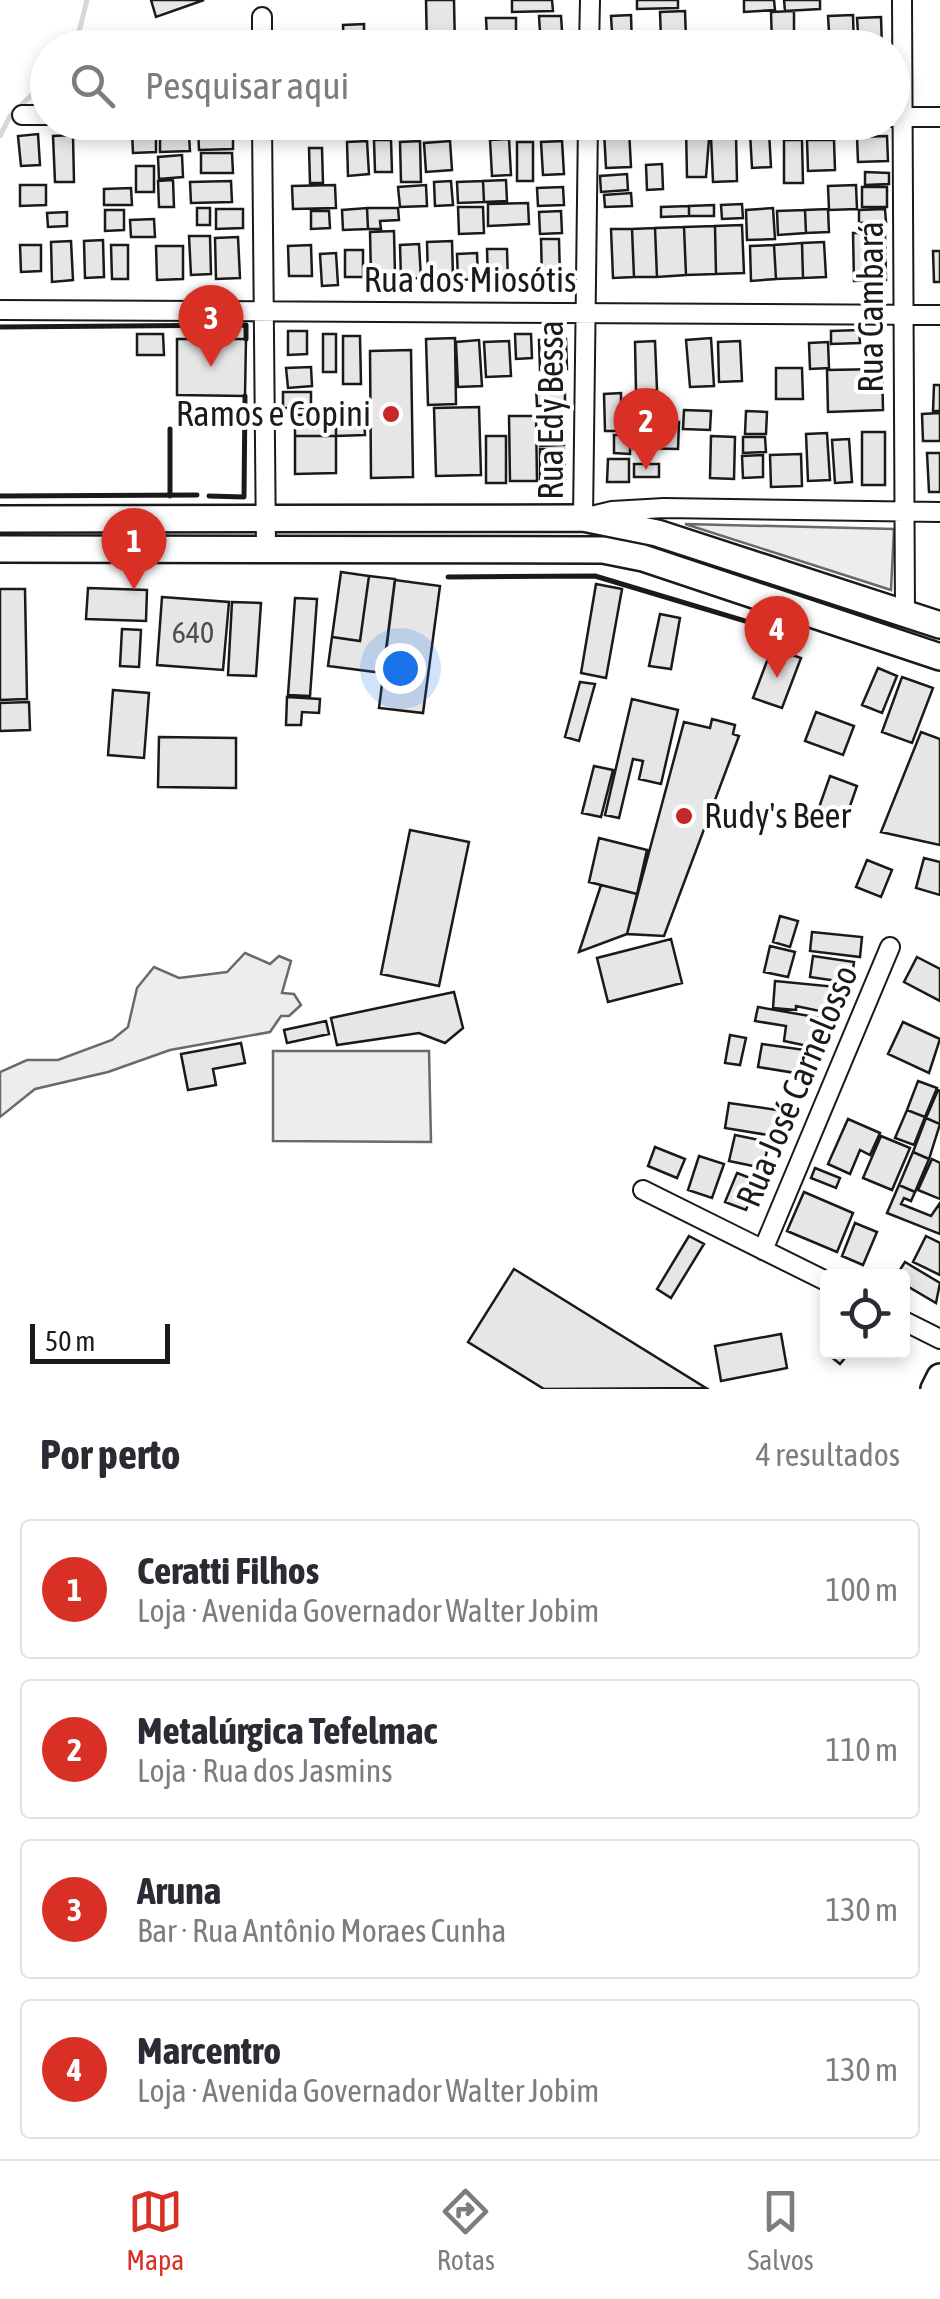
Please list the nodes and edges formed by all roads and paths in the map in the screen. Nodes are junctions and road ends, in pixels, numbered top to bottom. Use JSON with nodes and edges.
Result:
{"nodes":[{"id":1,"x":590,"y":0,"type":"edge"},
{"id":2,"x":902,"y":0,"type":"edge"},
{"id":3,"x":262,"y":18,"type":"dead end"},
{"id":4,"x":262,"y":30,"type":"edge"},
{"id":5,"x":589,"y":30,"type":"edge"},
{"id":6,"x":901,"y":30,"type":"edge"},
{"id":7,"x":22,"y":115,"type":"dead end"},
{"id":8,"x":30,"y":115,"type":"edge"},
{"id":9,"x":910,"y":117,"type":"edge"},
{"id":10,"x":940,"y":117,"type":"edge"},
{"id":11,"x":262,"y":140,"type":"edge"},
{"id":12,"x":588,"y":140,"type":"edge"},
{"id":13,"x":899,"y":140,"type":"edge"},
{"id":14,"x":0,"y":310,"type":"edge"},
{"id":15,"x":263,"y":311,"type":"junction"},
{"id":16,"x":585,"y":313,"type":"junction"},
{"id":17,"x":904,"y":315,"type":"junction"},
{"id":18,"x":940,"y":315,"type":"edge"},
{"id":19,"x":905,"y":512,"type":"junction"},
{"id":20,"x":940,"y":512,"type":"edge"},
{"id":21,"x":209,"y":518,"type":"junction"},
{"id":22,"x":266,"y":518,"type":"junction"},
{"id":23,"x":583,"y":518,"type":"junction"},
{"id":24,"x":0,"y":519,"type":"edge"},
{"id":25,"x":266,"y":548,"type":"junction"},
{"id":26,"x":0,"y":549,"type":"edge"},
{"id":27,"x":208,"y":549,"type":"junction"},
{"id":28,"x":905,"y":614,"type":"junction"},
{"id":29,"x":940,"y":625,"type":"edge"},
{"id":30,"x":940,"y":657,"type":"edge"},
{"id":31,"x":890,"y":947,"type":"dead end"},
{"id":32,"x":643,"y":1190,"type":"dead end"},
{"id":33,"x":763,"y":1250,"type":"junction"},
{"id":34,"x":820,"y":1278,"type":"edge"},
{"id":35,"x":910,"y":1324,"type":"edge"},
{"id":36,"x":940,"y":1338,"type":"edge"},
{"id":37,"x":940,"y":1378,"type":"edge"},
{"id":38,"x":934,"y":1389,"type":"edge"}],
"edges":[{"from":1,"to":5,"type":"street"},
{"from":2,"to":6,"type":"street","name":"Rua Cambará"},
{"from":3,"to":4,"type":"street"},
{"from":7,"to":8,"type":"street"},
{"from":9,"to":10,"type":"street"},
{"from":11,"to":15,"type":"street"},
{"from":12,"to":16,"type":"street","name":"Rua Edy Bessa"},
{"from":13,"to":17,"type":"street","name":"Rua Cambará"},
{"from":14,"to":15,"type":"street","name":"Rua dos Miosótis"},
{"from":15,"to":16,"type":"street","name":"Rua dos Miosótis"},
{"from":15,"to":22,"type":"street"},
{"from":16,"to":17,"type":"street","name":"Rua dos Miosótis"},
{"from":16,"to":23,"type":"street","name":"Rua Edy Bessa"},
{"from":17,"to":18,"type":"street","name":"Rua dos Miosótis"},
{"from":17,"to":19,"type":"street","name":"Rua Cambará"},
{"from":19,"to":20,"type":"street"},
{"from":19,"to":23,"type":"street"},
{"from":19,"to":28,"type":"street","name":"Rua Cambará"},
{"from":21,"to":22,"type":"main road"},
{"from":21,"to":24,"type":"main road"},
{"from":21,"to":27,"type":"main road"},
{"from":22,"to":23,"type":"main road"},
{"from":22,"to":25,"type":"street"},
{"from":23,"to":28,"type":"main road"},
{"from":25,"to":27,"type":"main road"},
{"from":25,"to":30,"type":"main road"},
{"from":26,"to":27,"type":"main road"},
{"from":28,"to":29,"type":"main road"},
{"from":31,"to":33,"type":"street","name":"Rua José Carnelosso"},
{"from":32,"to":33,"type":"street"},
{"from":33,"to":34,"type":"street"},
{"from":35,"to":36,"type":"street"},
{"from":37,"to":38,"type":"main road"}]}
